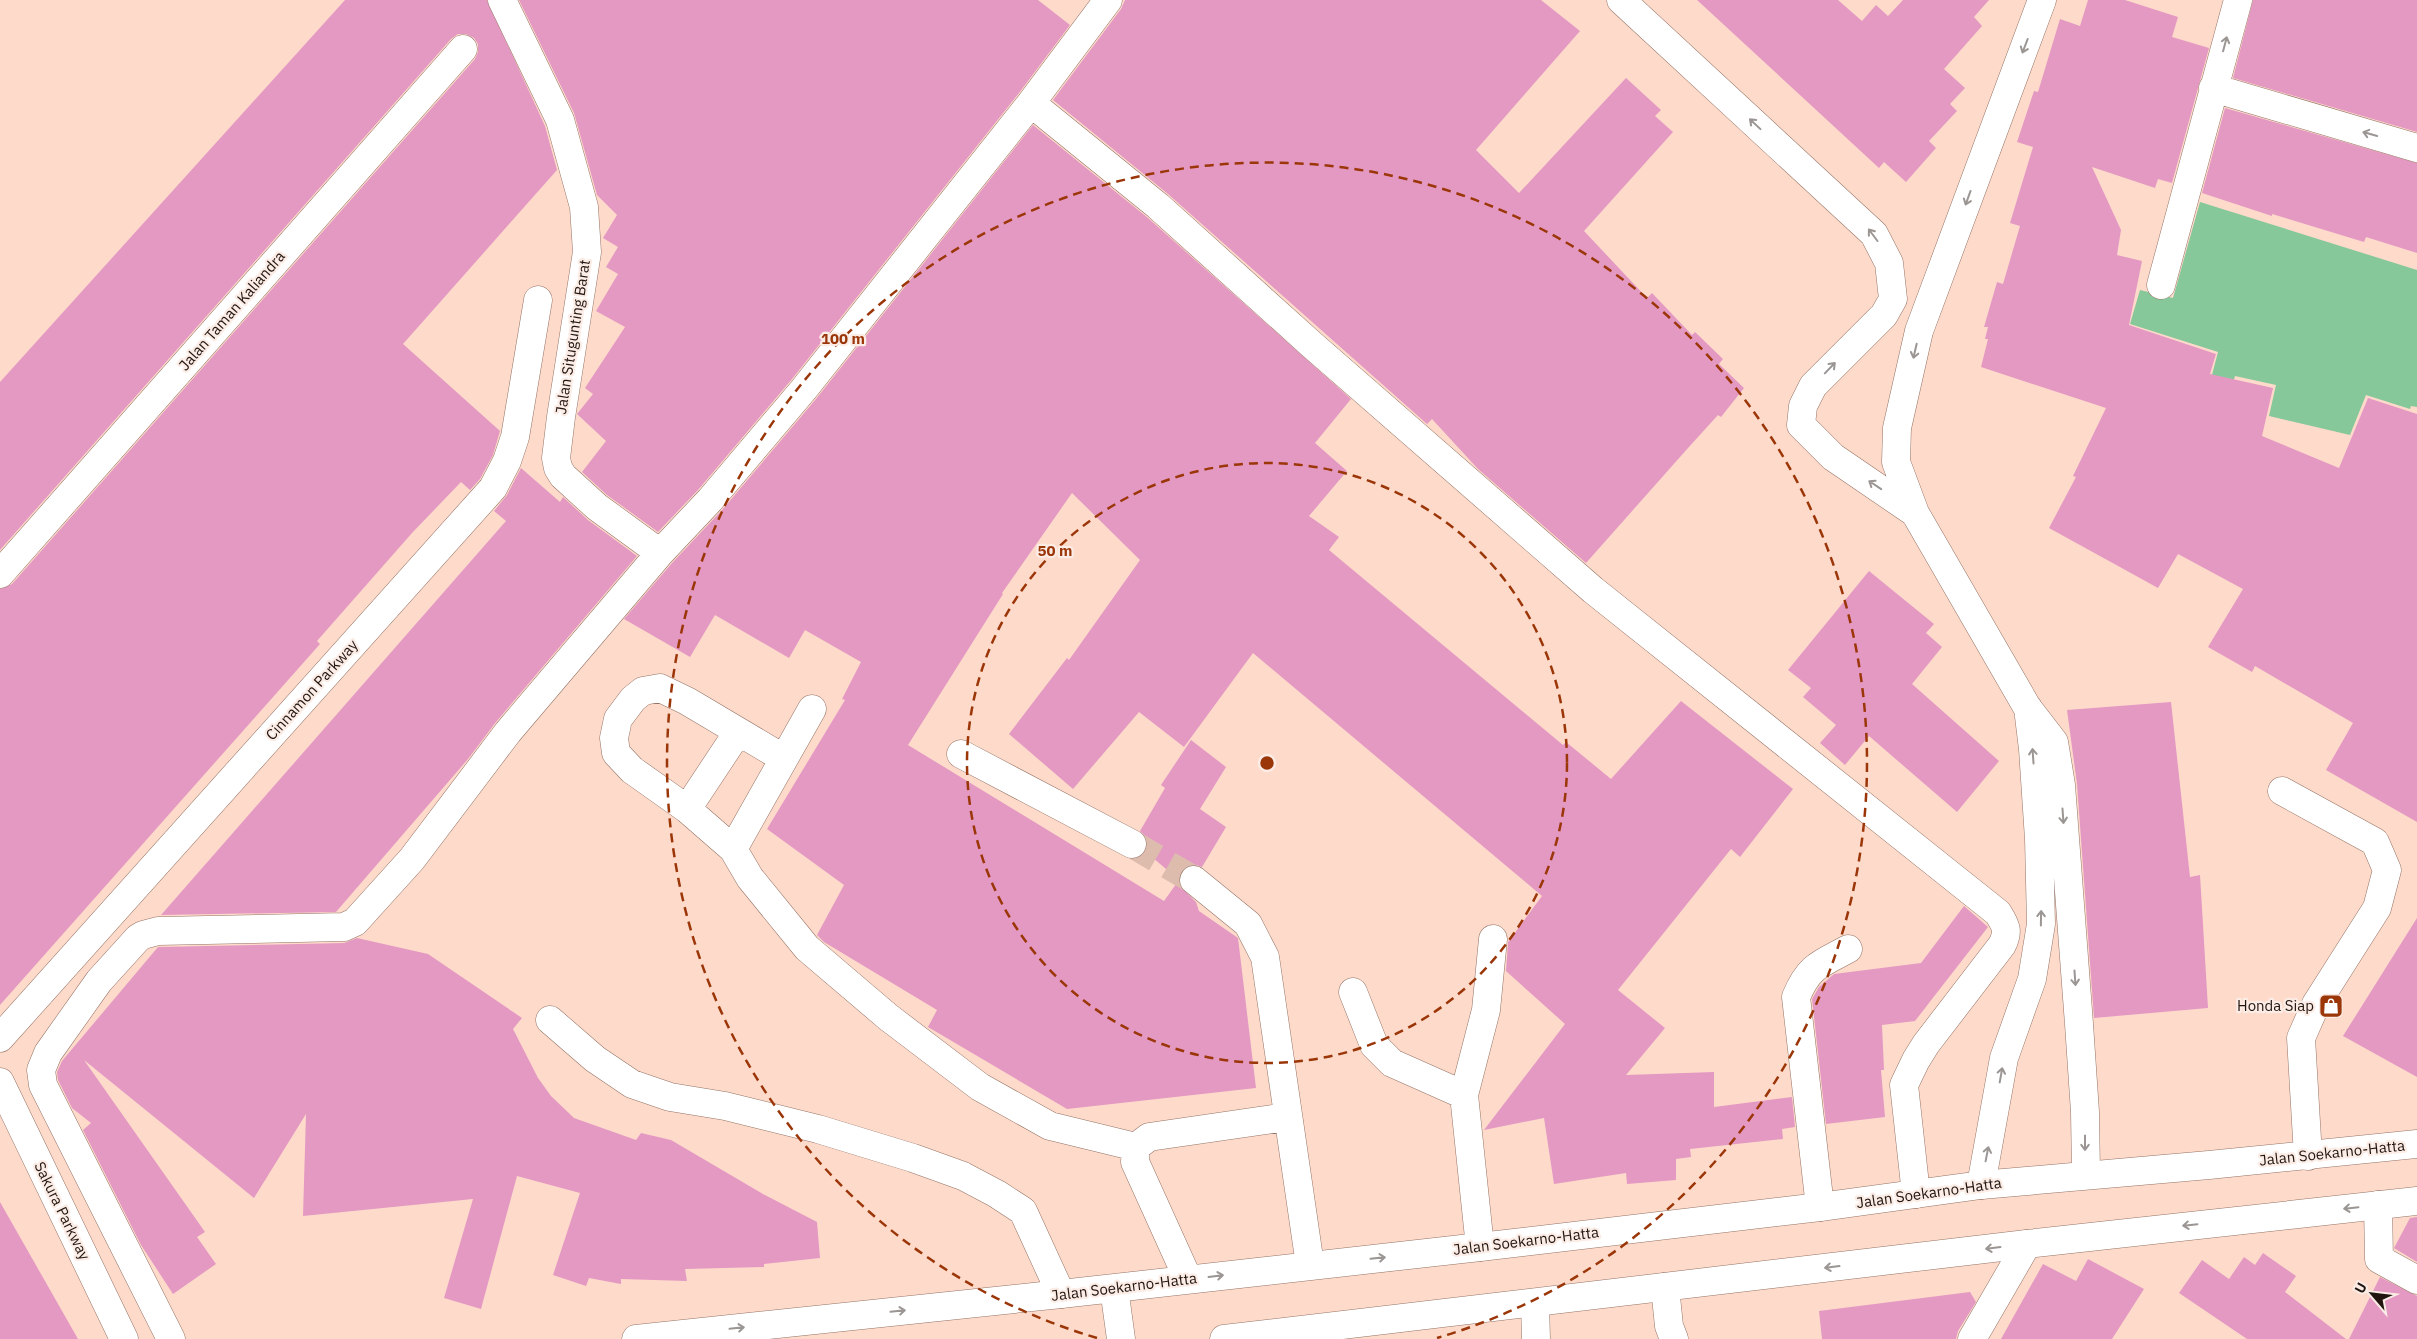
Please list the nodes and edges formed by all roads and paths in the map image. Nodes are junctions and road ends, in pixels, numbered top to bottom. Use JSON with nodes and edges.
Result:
{"nodes":[{"id":1,"x":502,"y":0,"type":"edge"},
{"id":2,"x":1108,"y":0,"type":"edge"},
{"id":3,"x":1621,"y":0,"type":"edge"},
{"id":4,"x":2042,"y":0,"type":"edge"},
{"id":5,"x":2238,"y":0,"type":"edge"},
{"id":6,"x":463,"y":48,"type":"dead end"},
{"id":7,"x":2213,"y":88,"type":"junction"},
{"id":8,"x":1031,"y":103,"type":"junction"},
{"id":9,"x":2417,"y":148,"type":"edge"},
{"id":10,"x":2161,"y":285,"type":"dead end"},
{"id":11,"x":538,"y":300,"type":"dead end"},
{"id":12,"x":1916,"y":513,"type":"junction"},
{"id":13,"x":660,"y":554,"type":"junction"},
{"id":14,"x":0,"y":574,"type":"edge"},
{"id":15,"x":2027,"y":707,"type":"junction"},
{"id":16,"x":812,"y":709,"type":"dead end"},
{"id":17,"x":738,"y":732,"type":"junction"},
{"id":18,"x":962,"y":754,"type":"dead end"},
{"id":19,"x":784,"y":758,"type":"junction"},
{"id":20,"x":2282,"y":791,"type":"dead end"},
{"id":21,"x":687,"y":809,"type":"junction"},
{"id":22,"x":1132,"y":844,"type":"tunnel mouth"},
{"id":23,"x":733,"y":849,"type":"junction"},
{"id":24,"x":1194,"y":880,"type":"tunnel mouth"},
{"id":25,"x":1493,"y":939,"type":"dead end"},
{"id":26,"x":1848,"y":949,"type":"dead end"},
{"id":27,"x":1353,"y":992,"type":"dead end"},
{"id":28,"x":550,"y":1020,"type":"dead end"},
{"id":29,"x":0,"y":1038,"type":"edge"},
{"id":30,"x":0,"y":1082,"type":"edge"},
{"id":31,"x":1464,"y":1095,"type":"junction"},
{"id":32,"x":1287,"y":1117,"type":"junction"},
{"id":33,"x":2417,"y":1144,"type":"edge"},
{"id":34,"x":1136,"y":1147,"type":"junction"},
{"id":35,"x":2308,"y":1156,"type":"junction"},
{"id":36,"x":2086,"y":1174,"type":"junction"},
{"id":37,"x":1981,"y":1185,"type":"junction"},
{"id":38,"x":1916,"y":1194,"type":"junction"},
{"id":39,"x":2417,"y":1201,"type":"edge"},
{"id":40,"x":2378,"y":1205,"type":"junction"},
{"id":41,"x":1820,"y":1207,"type":"junction"},
{"id":42,"x":2027,"y":1244,"type":"junction"},
{"id":43,"x":1480,"y":1247,"type":"junction"},
{"id":44,"x":1310,"y":1265,"type":"junction"},
{"id":45,"x":1188,"y":1279,"type":"junction"},
{"id":46,"x":2417,"y":1280,"type":"edge"},
{"id":47,"x":1665,"y":1287,"type":"junction"},
{"id":48,"x":1114,"y":1288,"type":"junction"},
{"id":49,"x":1061,"y":1294,"type":"junction"},
{"id":50,"x":1535,"y":1304,"type":"junction"},
{"id":51,"x":124,"y":1339,"type":"edge"},
{"id":52,"x":171,"y":1339,"type":"edge"},
{"id":53,"x":636,"y":1339,"type":"edge"},
{"id":54,"x":1121,"y":1339,"type":"edge"},
{"id":55,"x":1224,"y":1339,"type":"edge"},
{"id":56,"x":1536,"y":1339,"type":"edge"},
{"id":57,"x":1674,"y":1339,"type":"edge"},
{"id":58,"x":1972,"y":1339,"type":"edge"}],
"edges":[{"from":1,"to":13,"type":"main road","name":"Jalan Situgunting Barat"},
{"from":2,"to":8,"type":"main road"},
{"from":12,"to":3,"type":"main road","one_way":true},
{"from":4,"to":12,"type":"main road","one_way":true},
{"from":7,"to":5,"type":"main road","one_way":true},
{"from":6,"to":14,"type":"main road","name":"Jalan Taman Kaliandra"},
{"from":9,"to":7,"type":"main road","one_way":true},
{"from":7,"to":10,"type":"main road"},
{"from":8,"to":13,"type":"main road"},
{"from":8,"to":38,"type":"main road"},
{"from":11,"to":29,"type":"main road","name":"Cinnamon Parkway"},
{"from":12,"to":15,"type":"main road"},
{"from":13,"to":52,"type":"main road"},
{"from":15,"to":36,"type":"main road","one_way":true},
{"from":37,"to":15,"type":"main road","one_way":true},
{"from":16,"to":19,"type":"main road"},
{"from":17,"to":19,"type":"main road"},
{"from":17,"to":21,"type":"main road"},
{"from":17,"to":21,"type":"main road"},
{"from":18,"to":22,"type":"main road"},
{"from":19,"to":23,"type":"main road"},
{"from":20,"to":35,"type":"main road"},
{"from":21,"to":23,"type":"main road"},
{"from":23,"to":34,"type":"main road"},
{"from":24,"to":32,"type":"main road"},
{"from":25,"to":31,"type":"main road"},
{"from":26,"to":41,"type":"main road"},
{"from":27,"to":31,"type":"main road"},
{"from":28,"to":49,"type":"main road"},
{"from":30,"to":51,"type":"main road","name":"Sakura Parkway"},
{"from":31,"to":43,"type":"main road"},
{"from":32,"to":34,"type":"main road"},
{"from":32,"to":44,"type":"main road"},
{"from":33,"to":35,"type":"main road","name":"Jalan Soekarno-Hatta"},
{"from":34,"to":45,"type":"main road"},
{"from":35,"to":36,"type":"main road","name":"Jalan Soekarno-Hatta"},
{"from":36,"to":37,"type":"main road","name":"Jalan Soekarno-Hatta"},
{"from":37,"to":38,"type":"main road","name":"Jalan Soekarno-Hatta"},
{"from":38,"to":41,"type":"main road","name":"Jalan Soekarno-Hatta"},
{"from":39,"to":40,"type":"main road"},
{"from":40,"to":42,"type":"main road","one_way":true},
{"from":40,"to":46,"type":"main road"},
{"from":41,"to":43,"type":"main road","name":"Jalan Soekarno-Hatta"},
{"from":42,"to":47,"type":"main road","one_way":true},
{"from":42,"to":58,"type":"main road"},
{"from":44,"to":43,"type":"main road","name":"Jalan Soekarno-Hatta","one_way":true},
{"from":45,"to":44,"type":"main road","name":"Jalan Soekarno-Hatta","one_way":true},
{"from":45,"to":48,"type":"main road","name":"Jalan Soekarno-Hatta"},
{"from":47,"to":50,"type":"main road"},
{"from":47,"to":57,"type":"main road"},
{"from":48,"to":49,"type":"main road","name":"Jalan Soekarno-Hatta"},
{"from":48,"to":54,"type":"main road"},
{"from":53,"to":49,"type":"main road","name":"Jalan Soekarno-Hatta","one_way":true},
{"from":50,"to":55,"type":"main road"},
{"from":50,"to":56,"type":"main road"}]}
